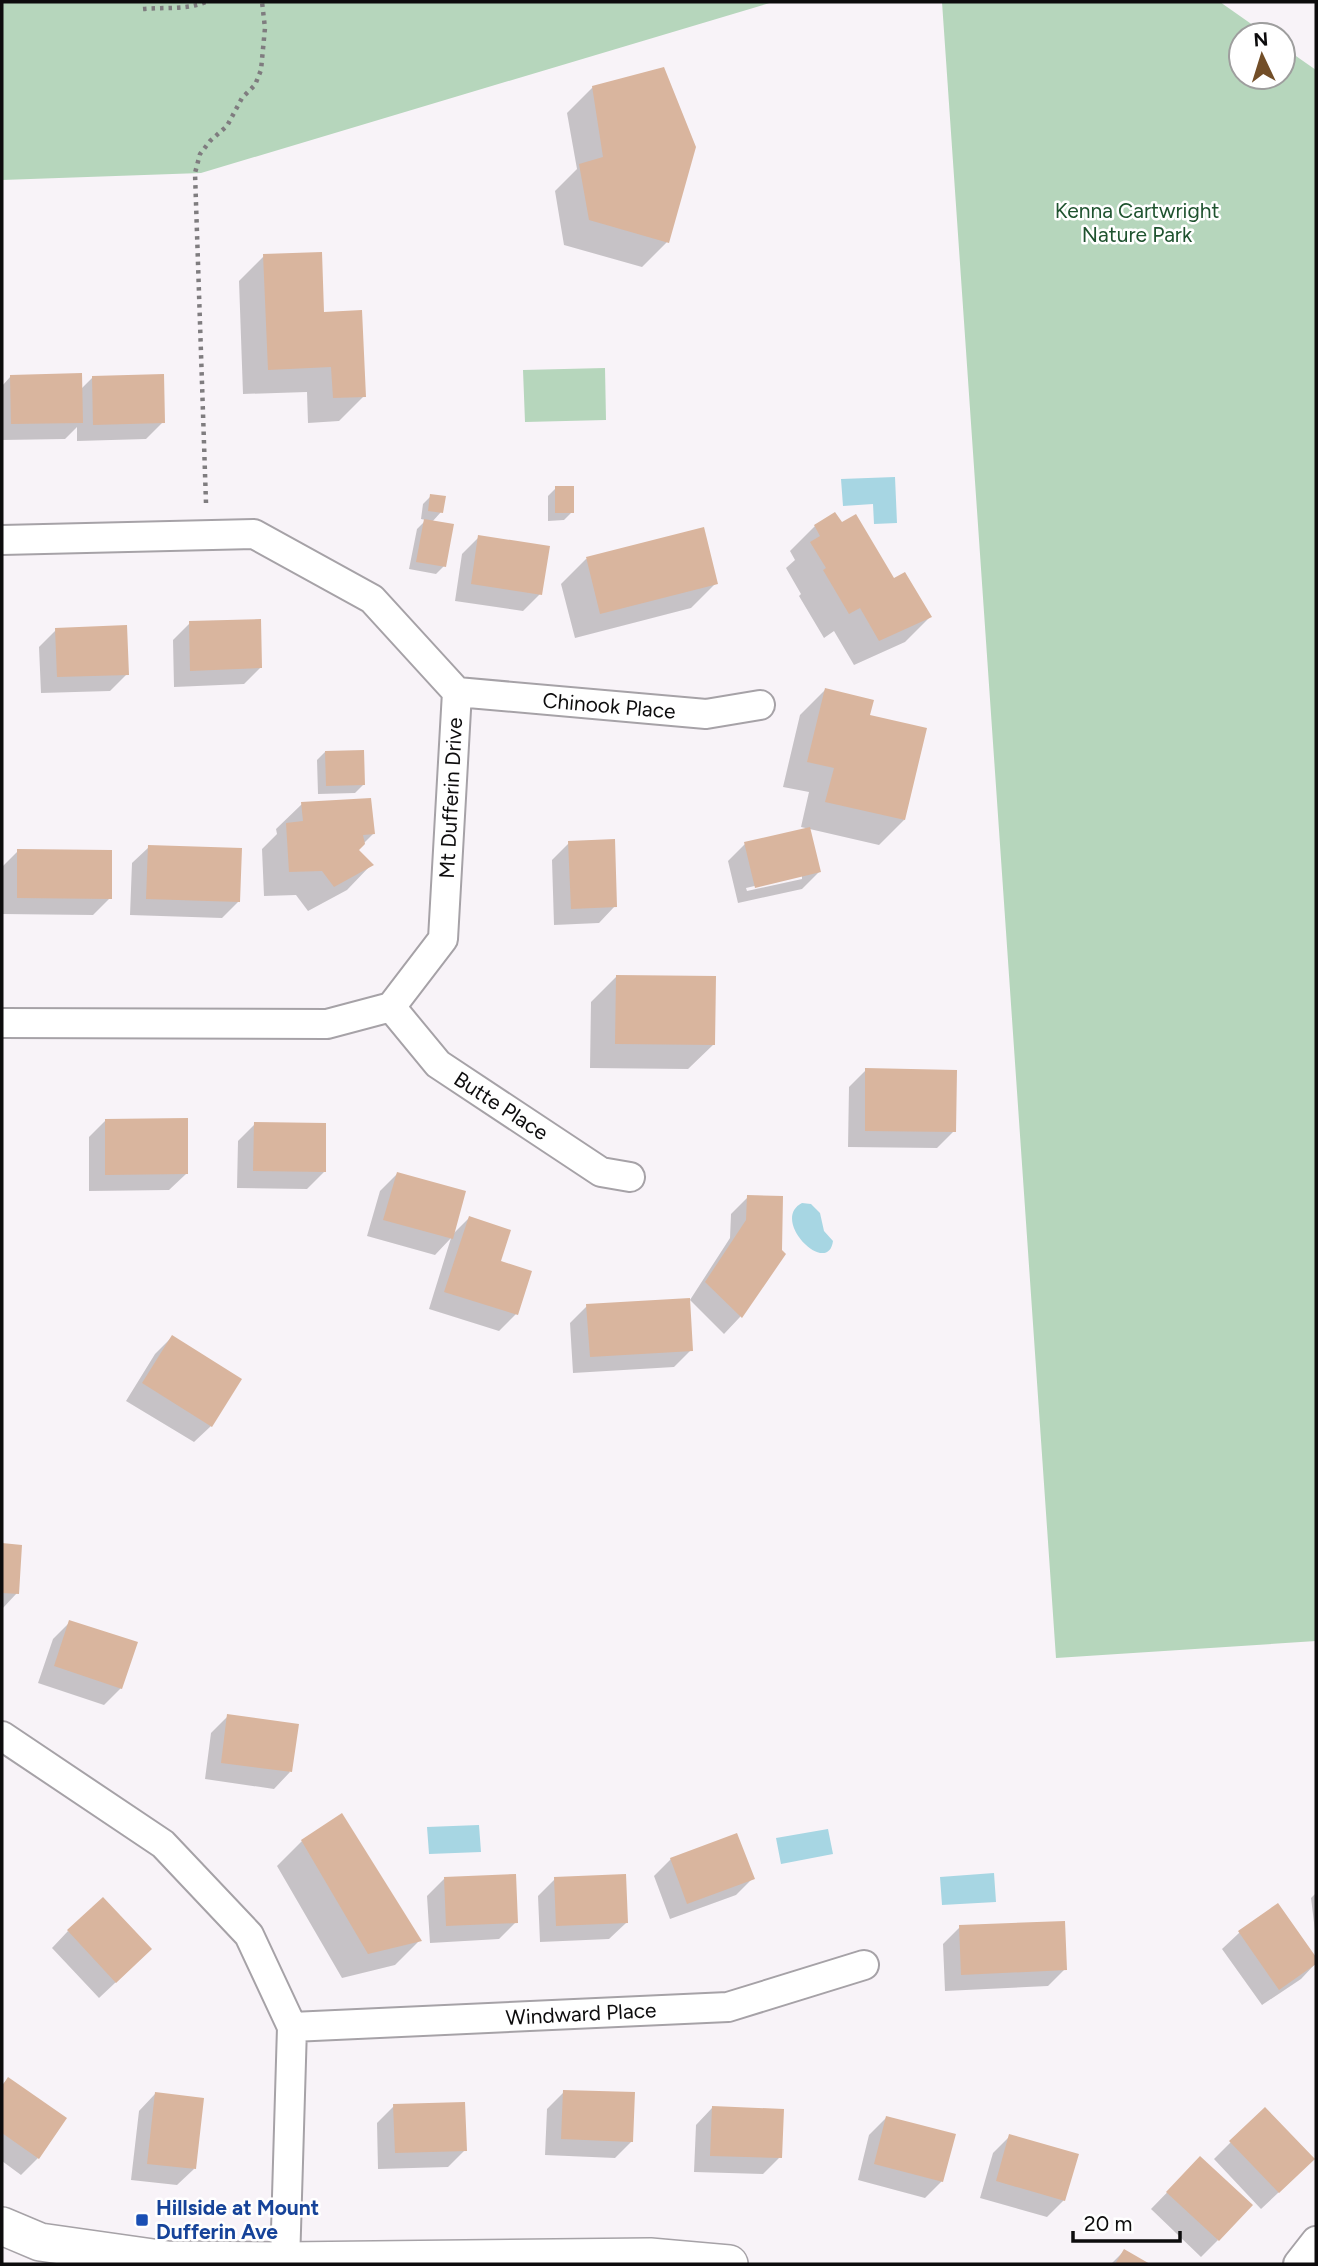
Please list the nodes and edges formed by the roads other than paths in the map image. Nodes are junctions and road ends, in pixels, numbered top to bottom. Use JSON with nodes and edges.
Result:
{"nodes":[{"id":1,"x":2,"y":540,"type":"edge"},
{"id":2,"x":457,"y":692,"type":"junction"},
{"id":3,"x":760,"y":705,"type":"dead end"},
{"id":4,"x":391,"y":1007,"type":"junction"},
{"id":5,"x":2,"y":1023,"type":"edge"},
{"id":6,"x":630,"y":1177,"type":"dead end"},
{"id":7,"x":2,"y":1736,"type":"edge"},
{"id":8,"x":864,"y":1965,"type":"dead end"},
{"id":9,"x":292,"y":2027,"type":"junction"},
{"id":10,"x":2,"y":2226,"type":"edge"},
{"id":11,"x":1316,"y":2241,"type":"edge"},
{"id":12,"x":285,"y":2263,"type":"edge"},
{"id":13,"x":729,"y":2264,"type":"edge"},
{"id":14,"x":1298,"y":2264,"type":"edge"}],
"edges":[{"from":1,"to":2,"type":"street","name":"Mt Dufferin Drive"},
{"from":2,"to":3,"type":"street","name":"Chinook Place"},
{"from":2,"to":4,"type":"street","name":"Mt Dufferin Drive"},
{"from":4,"to":5,"type":"street"},
{"from":4,"to":6,"type":"street","name":"Butte Place"},
{"from":7,"to":9,"type":"street"},
{"from":8,"to":9,"type":"street","name":"Windward Place"},
{"from":9,"to":12,"type":"street"},
{"from":10,"to":12,"type":"street"},
{"from":11,"to":14,"type":"street"},
{"from":12,"to":13,"type":"street"}]}
